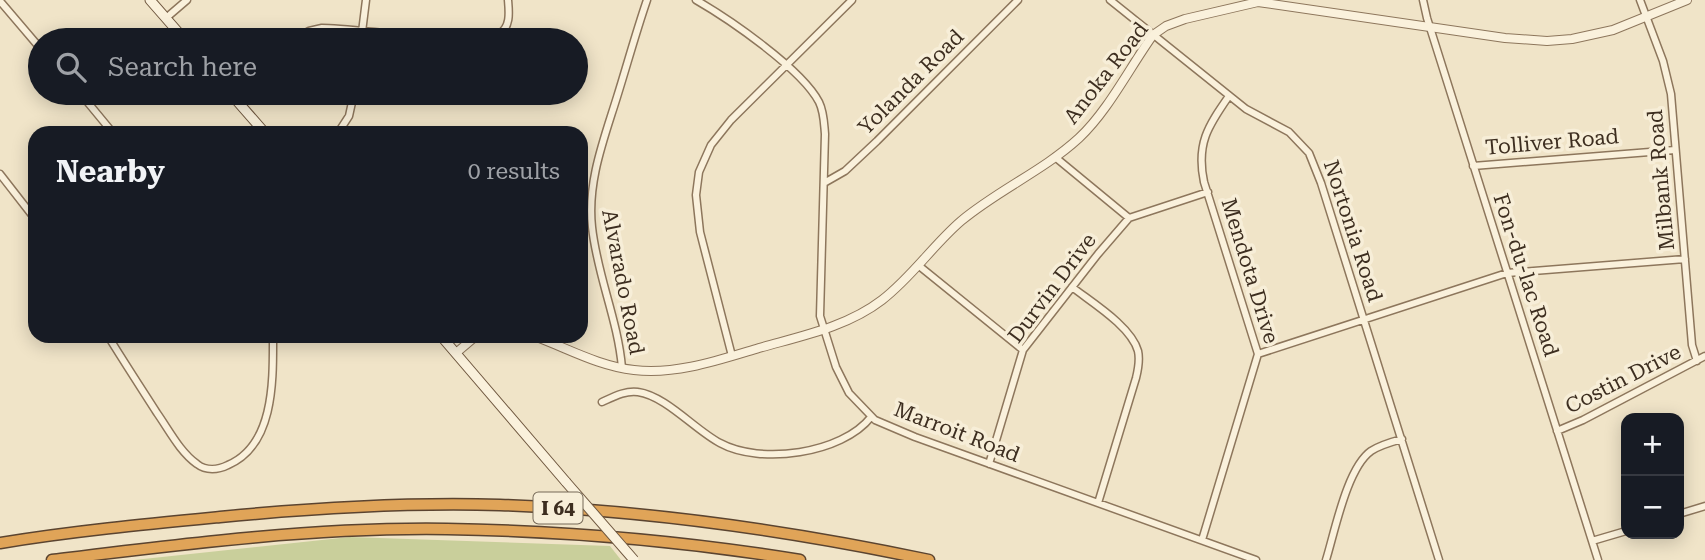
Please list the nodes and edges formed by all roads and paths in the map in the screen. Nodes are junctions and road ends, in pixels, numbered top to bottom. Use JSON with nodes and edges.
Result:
{"nodes":[{"id":1,"x":150,"y":0,"type":"edge"},
{"id":2,"x":187,"y":0,"type":"edge"},
{"id":3,"x":366,"y":0,"type":"edge"},
{"id":4,"x":508,"y":0,"type":"edge"},
{"id":5,"x":647,"y":0,"type":"edge"},
{"id":6,"x":696,"y":0,"type":"edge"},
{"id":7,"x":852,"y":0,"type":"edge"},
{"id":8,"x":1018,"y":0,"type":"edge"},
{"id":9,"x":1110,"y":0,"type":"edge"},
{"id":10,"x":1423,"y":0,"type":"edge"},
{"id":11,"x":1640,"y":0,"type":"edge"},
{"id":12,"x":1687,"y":0,"type":"edge"},
{"id":13,"x":0,"y":1,"type":"edge"},
{"id":14,"x":1258,"y":1,"type":"edge"},
{"id":15,"x":1645,"y":17,"type":"junction"},
{"id":16,"x":166,"y":18,"type":"junction"},
{"id":17,"x":1430,"y":27,"type":"junction"},
{"id":18,"x":175,"y":28,"type":"edge"},
{"id":19,"x":362,"y":28,"type":"edge"},
{"id":20,"x":504,"y":28,"type":"edge"},
{"id":21,"x":28,"y":34,"type":"edge"},
{"id":22,"x":1153,"y":35,"type":"junction"},
{"id":23,"x":786,"y":66,"type":"junction"},
{"id":24,"x":1229,"y":96,"type":"junction"},
{"id":25,"x":90,"y":105,"type":"edge"},
{"id":26,"x":241,"y":105,"type":"edge"},
{"id":27,"x":351,"y":105,"type":"edge"},
{"id":28,"x":107,"y":126,"type":"edge"},
{"id":29,"x":256,"y":126,"type":"edge"},
{"id":30,"x":343,"y":126,"type":"edge"},
{"id":31,"x":1675,"y":150,"type":"junction"},
{"id":32,"x":1055,"y":157,"type":"junction"},
{"id":33,"x":1473,"y":166,"type":"junction"},
{"id":34,"x":0,"y":174,"type":"edge"},
{"id":35,"x":824,"y":183,"type":"junction"},
{"id":36,"x":1208,"y":192,"type":"junction"},
{"id":37,"x":28,"y":210,"type":"edge"},
{"id":38,"x":1129,"y":218,"type":"junction"},
{"id":39,"x":1685,"y":259,"type":"junction"},
{"id":40,"x":918,"y":265,"type":"junction"},
{"id":41,"x":1507,"y":273,"type":"junction"},
{"id":42,"x":1072,"y":287,"type":"junction"},
{"id":43,"x":1364,"y":319,"type":"junction"},
{"id":44,"x":825,"y":328,"type":"junction"},
{"id":45,"x":113,"y":343,"type":"edge"},
{"id":46,"x":273,"y":343,"type":"edge"},
{"id":47,"x":447,"y":343,"type":"edge"},
{"id":48,"x":468,"y":343,"type":"edge"},
{"id":49,"x":551,"y":343,"type":"edge"},
{"id":50,"x":1023,"y":350,"type":"junction"},
{"id":51,"x":456,"y":353,"type":"junction"},
{"id":52,"x":1258,"y":354,"type":"junction"},
{"id":53,"x":732,"y":356,"type":"junction"},
{"id":54,"x":1705,"y":356,"type":"edge"},
{"id":55,"x":1698,"y":361,"type":"junction"},
{"id":56,"x":622,"y":368,"type":"junction"},
{"id":57,"x":602,"y":402,"type":"dead end"},
{"id":58,"x":871,"y":417,"type":"junction"},
{"id":59,"x":1557,"y":431,"type":"junction"},
{"id":60,"x":1402,"y":439,"type":"junction"},
{"id":61,"x":989,"y":464,"type":"junction"},
{"id":62,"x":1098,"y":503,"type":"junction"},
{"id":63,"x":1705,"y":506,"type":"edge"},
{"id":64,"x":1684,"y":512,"type":"edge"},
{"id":65,"x":1621,"y":532,"type":"edge"},
{"id":66,"x":1202,"y":540,"type":"junction"},
{"id":67,"x":1592,"y":541,"type":"junction"},
{"id":68,"x":0,"y":543,"type":"edge"},
{"id":69,"x":52,"y":560,"type":"edge"},
{"id":70,"x":634,"y":560,"type":"edge"},
{"id":71,"x":800,"y":560,"type":"edge"},
{"id":72,"x":929,"y":560,"type":"edge"},
{"id":73,"x":1256,"y":560,"type":"edge"},
{"id":74,"x":1326,"y":560,"type":"edge"},
{"id":75,"x":1440,"y":560,"type":"edge"},
{"id":76,"x":1598,"y":560,"type":"edge"}],
"edges":[{"from":1,"to":16,"type":"main road"},
{"from":2,"to":16,"type":"street"},
{"from":3,"to":19,"type":"street"},
{"from":4,"to":20,"type":"street"},
{"from":5,"to":56,"type":"street","name":"Alvarado Road"},
{"from":6,"to":23,"type":"street","name":"Marroit Road"},
{"from":7,"to":23,"type":"street"},
{"from":8,"to":35,"type":"street","name":"Yolanda Road"},
{"from":9,"to":22,"type":"street","name":"Nortonia Road"},
{"from":10,"to":17,"type":"street","name":"Fon-du-lac Road"},
{"from":11,"to":15,"type":"street","name":"Milbank Road"},
{"from":12,"to":15,"type":"street","name":"Anoka Road"},
{"from":13,"to":21,"type":"street"},
{"from":14,"to":17,"type":"street","name":"Anoka Road"},
{"from":14,"to":22,"type":"street","name":"Anoka Road"},
{"from":15,"to":17,"type":"street","name":"Anoka Road"},
{"from":15,"to":31,"type":"street","name":"Milbank Road"},
{"from":16,"to":18,"type":"main road"},
{"from":17,"to":33,"type":"street","name":"Fon-du-lac Road"},
{"from":22,"to":24,"type":"street","name":"Nortonia Road"},
{"from":22,"to":32,"type":"street","name":"Anoka Road"},
{"from":23,"to":35,"type":"street","name":"Marroit Road"},
{"from":23,"to":53,"type":"street"},
{"from":24,"to":36,"type":"street","name":"Mendota Drive"},
{"from":24,"to":43,"type":"street","name":"Nortonia Road"},
{"from":25,"to":28,"type":"street"},
{"from":26,"to":29,"type":"main road"},
{"from":27,"to":30,"type":"street"},
{"from":31,"to":33,"type":"street","name":"Tolliver Road"},
{"from":31,"to":39,"type":"street","name":"Milbank Road"},
{"from":32,"to":38,"type":"street"},
{"from":32,"to":40,"type":"street","name":"Anoka Road"},
{"from":33,"to":41,"type":"street","name":"Fon-du-lac Road"},
{"from":34,"to":37,"type":"street"},
{"from":35,"to":44,"type":"street","name":"Marroit Road"},
{"from":36,"to":38,"type":"street"},
{"from":36,"to":52,"type":"street","name":"Mendota Drive"},
{"from":38,"to":42,"type":"street","name":"Durvin Drive"},
{"from":39,"to":41,"type":"street"},
{"from":39,"to":55,"type":"street","name":"Milbank Road"},
{"from":40,"to":44,"type":"street","name":"Anoka Road"},
{"from":40,"to":50,"type":"street"},
{"from":41,"to":43,"type":"street"},
{"from":41,"to":59,"type":"street","name":"Fon-du-lac Road"},
{"from":42,"to":50,"type":"street","name":"Durvin Drive"},
{"from":42,"to":62,"type":"street"},
{"from":43,"to":52,"type":"street"},
{"from":43,"to":60,"type":"street","name":"Nortonia Road"},
{"from":44,"to":53,"type":"street","name":"Anoka Road"},
{"from":44,"to":58,"type":"street","name":"Marroit Road"},
{"from":45,"to":46,"type":"street"},
{"from":47,"to":51,"type":"main road"},
{"from":48,"to":51,"type":"street"},
{"from":49,"to":56,"type":"street","name":"Anoka Road"},
{"from":50,"to":61,"type":"street","name":"Durvin Drive"},
{"from":51,"to":70,"type":"main road","bridge":true},
{"from":52,"to":66,"type":"street","name":"Mendota Drive"},
{"from":53,"to":56,"type":"street","name":"Anoka Road"},
{"from":54,"to":55,"type":"street","name":"Costin Drive"},
{"from":55,"to":59,"type":"street","name":"Costin Drive"},
{"from":57,"to":58,"type":"street"},
{"from":58,"to":61,"type":"street","name":"Marroit Road"},
{"from":59,"to":67,"type":"street","name":"Fon-du-lac Road"},
{"from":60,"to":74,"type":"street"},
{"from":60,"to":75,"type":"street","name":"Nortonia Road"},
{"from":61,"to":62,"type":"street","name":"Marroit Road"},
{"from":62,"to":66,"type":"street","name":"Marroit Road"},
{"from":63,"to":64,"type":"street"},
{"from":65,"to":67,"type":"street"},
{"from":66,"to":73,"type":"street","name":"Marroit Road"},
{"from":67,"to":76,"type":"street","name":"Fon-du-lac Road"},
{"from":68,"to":72,"type":"highway","number":"I 64"},
{"from":69,"to":71,"type":"highway","number":"I 64"}]}
